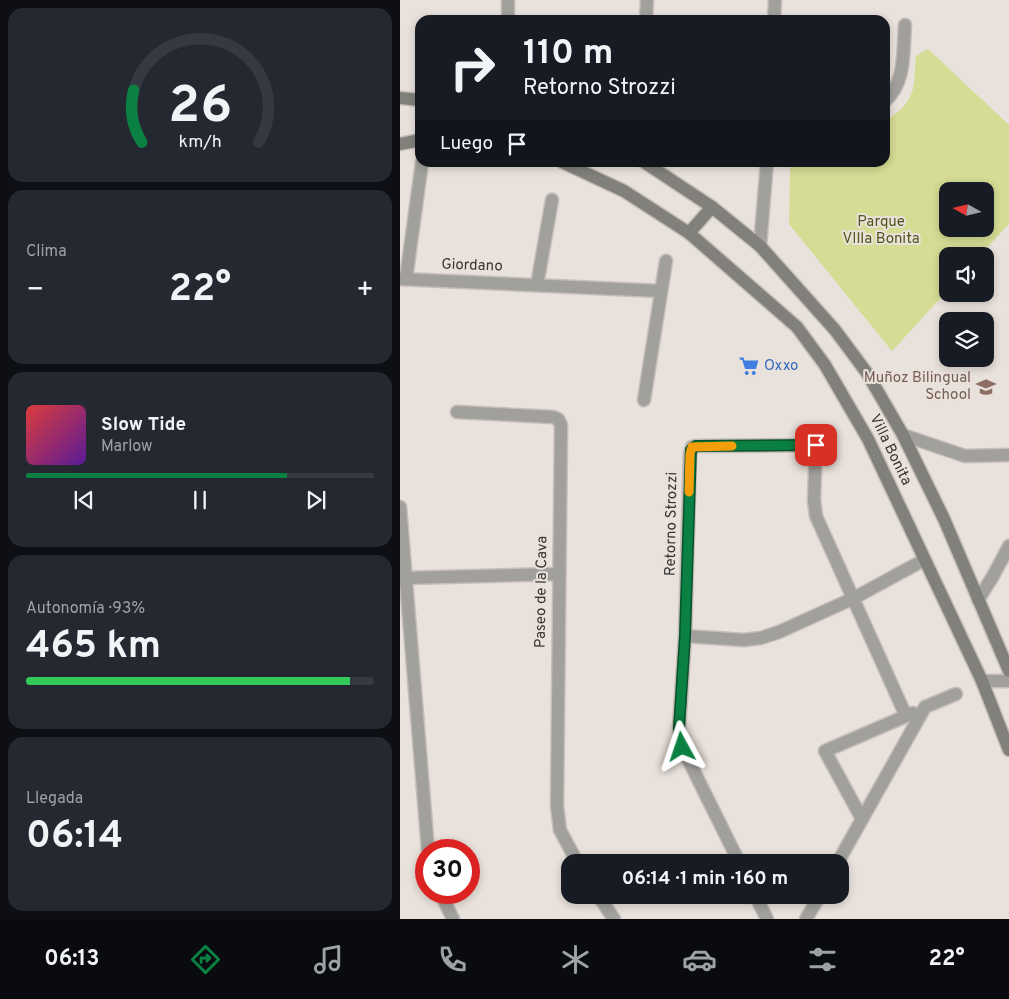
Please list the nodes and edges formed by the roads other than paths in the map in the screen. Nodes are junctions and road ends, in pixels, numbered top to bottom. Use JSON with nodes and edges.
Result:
{"nodes":[{"id":1,"x":508,"y":0,"type":"edge"},
{"id":2,"x":647,"y":0,"type":"edge"},
{"id":3,"x":775,"y":0,"type":"edge"},
{"id":4,"x":508,"y":15,"type":"edge"},
{"id":5,"x":646,"y":15,"type":"edge"},
{"id":6,"x":774,"y":15,"type":"edge"},
{"id":7,"x":905,"y":25,"type":"dead end"},
{"id":8,"x":890,"y":97,"type":"edge"},
{"id":9,"x":400,"y":98,"type":"edge"},
{"id":10,"x":415,"y":100,"type":"edge"},
{"id":11,"x":415,"y":141,"type":"edge"},
{"id":12,"x":400,"y":144,"type":"edge"},
{"id":13,"x":421,"y":167,"type":"edge"},
{"id":14,"x":573,"y":167,"type":"edge"},
{"id":15,"x":652,"y":167,"type":"edge"},
{"id":16,"x":766,"y":167,"type":"edge"},
{"id":17,"x":552,"y":200,"type":"dead end"},
{"id":18,"x":712,"y":207,"type":"junction"},
{"id":19,"x":689,"y":233,"type":"junction"},
{"id":20,"x":760,"y":246,"type":"junction"},
{"id":21,"x":666,"y":260,"type":"dead end"},
{"id":22,"x":403,"y":279,"type":"edge"},
{"id":23,"x":537,"y":285,"type":"junction"},
{"id":24,"x":661,"y":291,"type":"junction"},
{"id":25,"x":644,"y":400,"type":"dead end"},
{"id":26,"x":457,"y":412,"type":"dead end"},
{"id":27,"x":903,"y":435,"type":"junction"},
{"id":28,"x":1009,"y":454,"type":"edge"},
{"id":29,"x":400,"y":507,"type":"edge"},
{"id":30,"x":1009,"y":546,"type":"edge"},
{"id":31,"x":924,"y":560,"type":"junction"},
{"id":32,"x":558,"y":574,"type":"junction"},
{"id":33,"x":405,"y":578,"type":"junction"},
{"id":34,"x":854,"y":598,"type":"junction"},
{"id":35,"x":978,"y":600,"type":"junction"},
{"id":36,"x":685,"y":636,"type":"junction"},
{"id":37,"x":1009,"y":671,"type":"edge"},
{"id":38,"x":982,"y":681,"type":"junction"},
{"id":39,"x":1009,"y":681,"type":"edge"},
{"id":40,"x":956,"y":694,"type":"dead end"},
{"id":41,"x":925,"y":707,"type":"junction"},
{"id":42,"x":906,"y":716,"type":"junction"},
{"id":43,"x":1009,"y":750,"type":"edge"},
{"id":44,"x":862,"y":819,"type":"junction"},
{"id":45,"x":427,"y":839,"type":"edge"},
{"id":46,"x":573,"y":854,"type":"edge"},
{"id":47,"x":735,"y":854,"type":"edge"},
{"id":48,"x":842,"y":854,"type":"edge"},
{"id":49,"x":446,"y":904,"type":"edge"},
{"id":50,"x":604,"y":904,"type":"edge"},
{"id":51,"x":760,"y":904,"type":"edge"},
{"id":52,"x":815,"y":904,"type":"edge"},
{"id":53,"x":453,"y":919,"type":"edge"},
{"id":54,"x":614,"y":919,"type":"edge"},
{"id":55,"x":767,"y":919,"type":"edge"},
{"id":56,"x":806,"y":919,"type":"edge"}],
"edges":[{"from":1,"to":4,"type":"street"},
{"from":2,"to":5,"type":"street"},
{"from":3,"to":6,"type":"street"},
{"from":7,"to":8,"type":"street"},
{"from":9,"to":10,"type":"street"},
{"from":11,"to":12,"type":"street"},
{"from":13,"to":22,"type":"street","name":"Giordano"},
{"from":14,"to":19,"type":"street","name":"Villa Bonita"},
{"from":15,"to":18,"type":"street","name":"Villa Bonita"},
{"from":16,"to":20,"type":"street"},
{"from":17,"to":23,"type":"street"},
{"from":18,"to":19,"type":"street"},
{"from":18,"to":20,"type":"street","name":"Villa Bonita"},
{"from":19,"to":31,"type":"street","name":"Villa Bonita"},
{"from":20,"to":27,"type":"street","name":"Villa Bonita"},
{"from":21,"to":24,"type":"street"},
{"from":22,"to":23,"type":"street","name":"Giordano"},
{"from":23,"to":24,"type":"street","name":"Giordano"},
{"from":24,"to":25,"type":"street"},
{"from":26,"to":32,"type":"street","name":"Paseo de la Cava"},
{"from":27,"to":28,"type":"street"},
{"from":27,"to":35,"type":"street","name":"Villa Bonita"},
{"from":29,"to":33,"type":"street"},
{"from":30,"to":35,"type":"street"},
{"from":31,"to":34,"type":"street"},
{"from":31,"to":38,"type":"street","name":"Villa Bonita"},
{"from":32,"to":33,"type":"street"},
{"from":32,"to":46,"type":"street","name":"Paseo de la Cava"},
{"from":33,"to":45,"type":"street"},
{"from":34,"to":36,"type":"street"},
{"from":34,"to":36,"type":"street","name":"Retorno Strozzi"},
{"from":34,"to":42,"type":"street","name":"Retorno Strozzi"},
{"from":35,"to":37,"type":"street","name":"Villa Bonita"},
{"from":36,"to":47,"type":"street","name":"Retorno Strozzi"},
{"from":38,"to":39,"type":"street"},
{"from":38,"to":43,"type":"street","name":"Villa Bonita"},
{"from":40,"to":41,"type":"street"},
{"from":41,"to":42,"type":"street"},
{"from":41,"to":44,"type":"street"},
{"from":42,"to":44,"type":"street"},
{"from":44,"to":48,"type":"street"},
{"from":49,"to":53,"type":"street"},
{"from":50,"to":54,"type":"street"},
{"from":51,"to":55,"type":"street"},
{"from":52,"to":56,"type":"street"}]}
